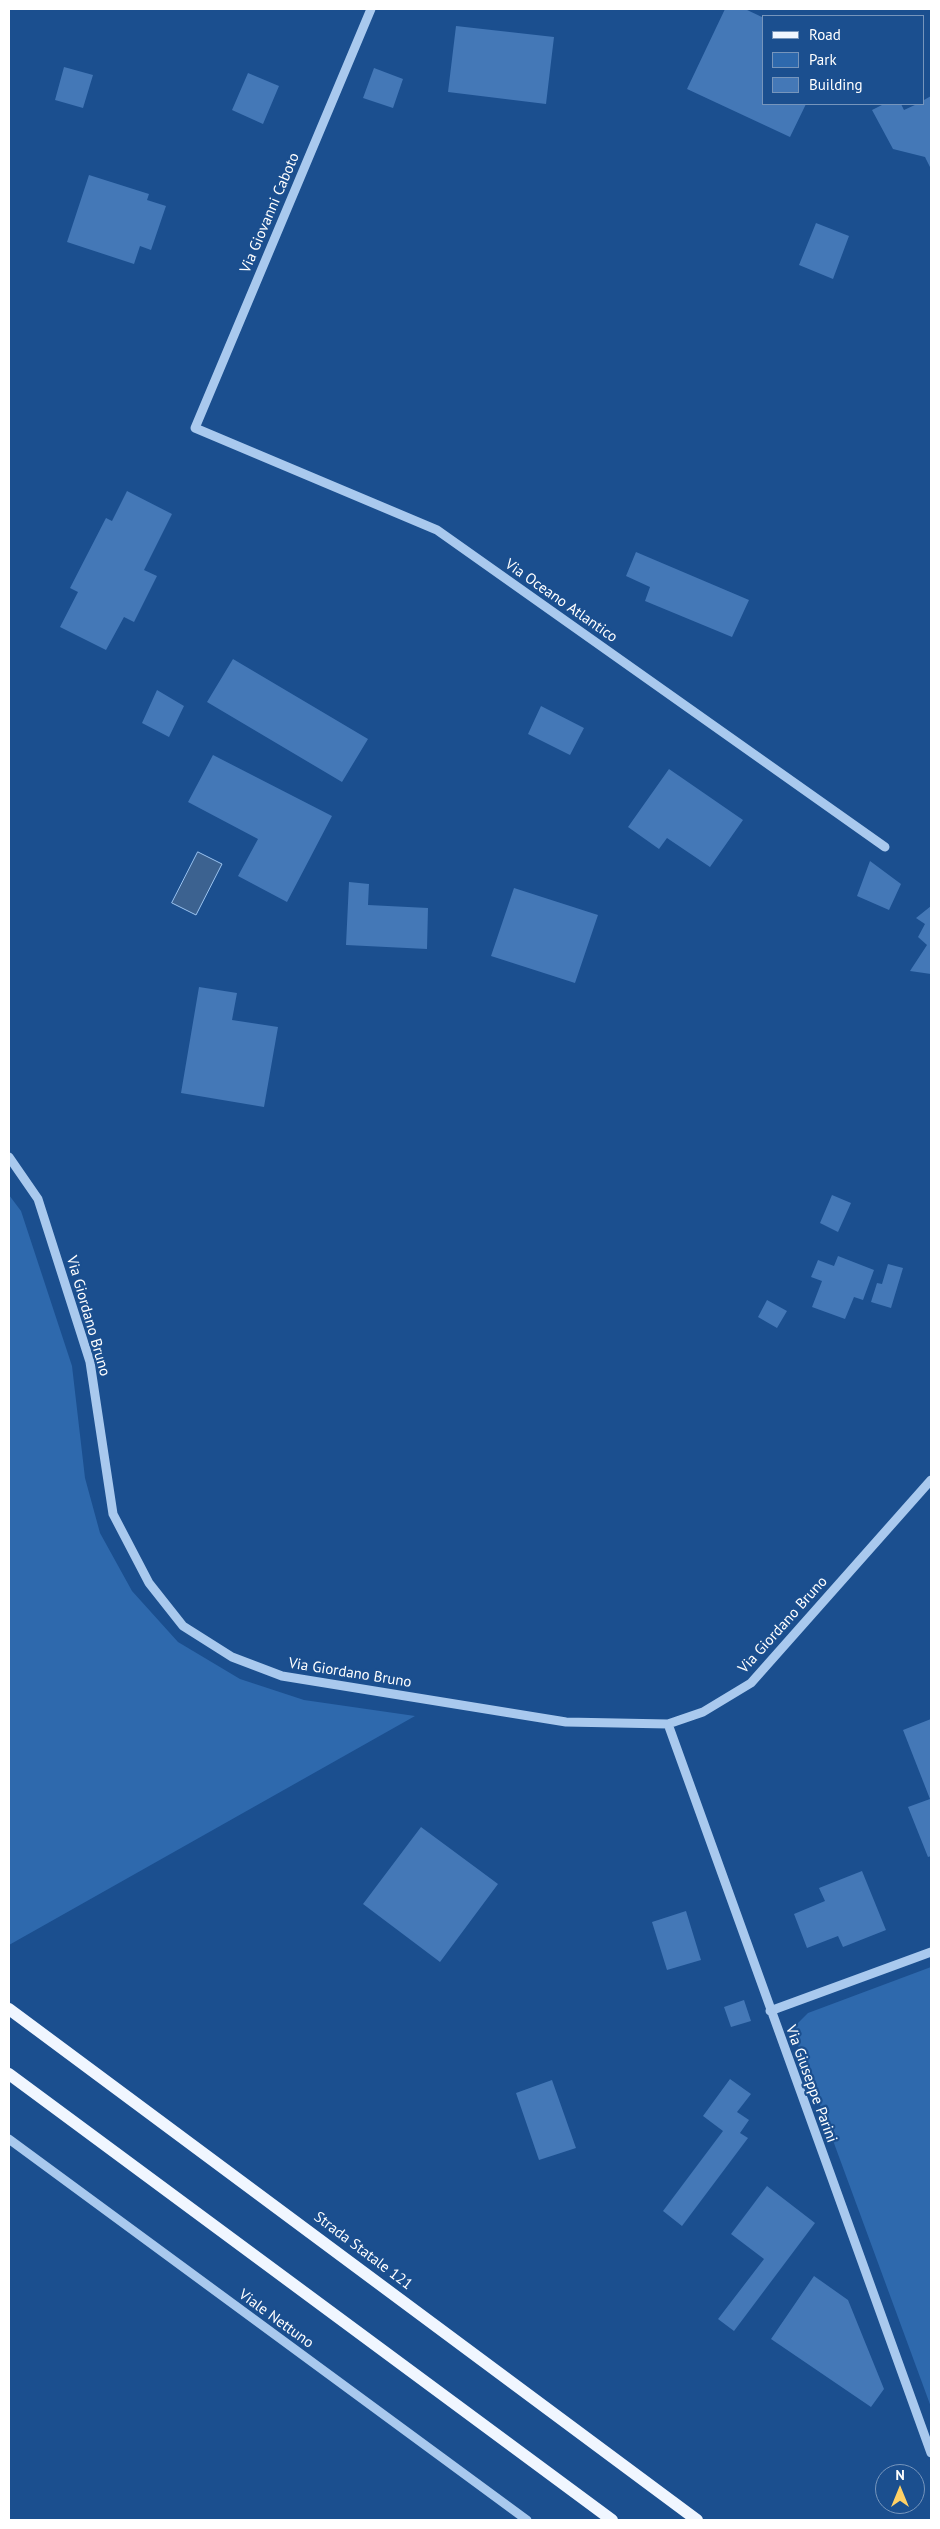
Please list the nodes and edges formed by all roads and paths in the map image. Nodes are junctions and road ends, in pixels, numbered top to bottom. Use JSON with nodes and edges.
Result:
{"nodes":[{"id":1,"x":371,"y":9,"type":"edge"},
{"id":2,"x":194,"y":428,"type":"joint"},
{"id":3,"x":885,"y":847,"type":"dead end"},
{"id":4,"x":9,"y":1157,"type":"edge"},
{"id":5,"x":931,"y":1480,"type":"edge"},
{"id":6,"x":668,"y":1724,"type":"junction"},
{"id":7,"x":931,"y":1952,"type":"edge"},
{"id":8,"x":9,"y":2008,"type":"edge"},
{"id":9,"x":770,"y":2011,"type":"junction"},
{"id":10,"x":9,"y":2074,"type":"edge"},
{"id":11,"x":9,"y":2139,"type":"edge"},
{"id":12,"x":931,"y":2453,"type":"edge"},
{"id":13,"x":527,"y":2520,"type":"edge"},
{"id":14,"x":612,"y":2520,"type":"edge"},
{"id":15,"x":697,"y":2520,"type":"edge"}],
"edges":[{"from":1,"to":2,"type":"street","name":"Via Giovanni Caboto"},
{"from":2,"to":3,"type":"street","name":"Via Oceano Atlantico"},
{"from":4,"to":6,"type":"street","name":"Via Giordano Bruno"},
{"from":5,"to":6,"type":"street","name":"Via Giordano Bruno"},
{"from":6,"to":9,"type":"street","name":"Via Giuseppe Parini"},
{"from":7,"to":9,"type":"street"},
{"from":8,"to":15,"type":"main road","name":"Strada Statale 121"},
{"from":9,"to":12,"type":"street","name":"Via Giuseppe Parini"},
{"from":10,"to":14,"type":"main road"},
{"from":11,"to":13,"type":"street","name":"Viale Nettuno"}]}
